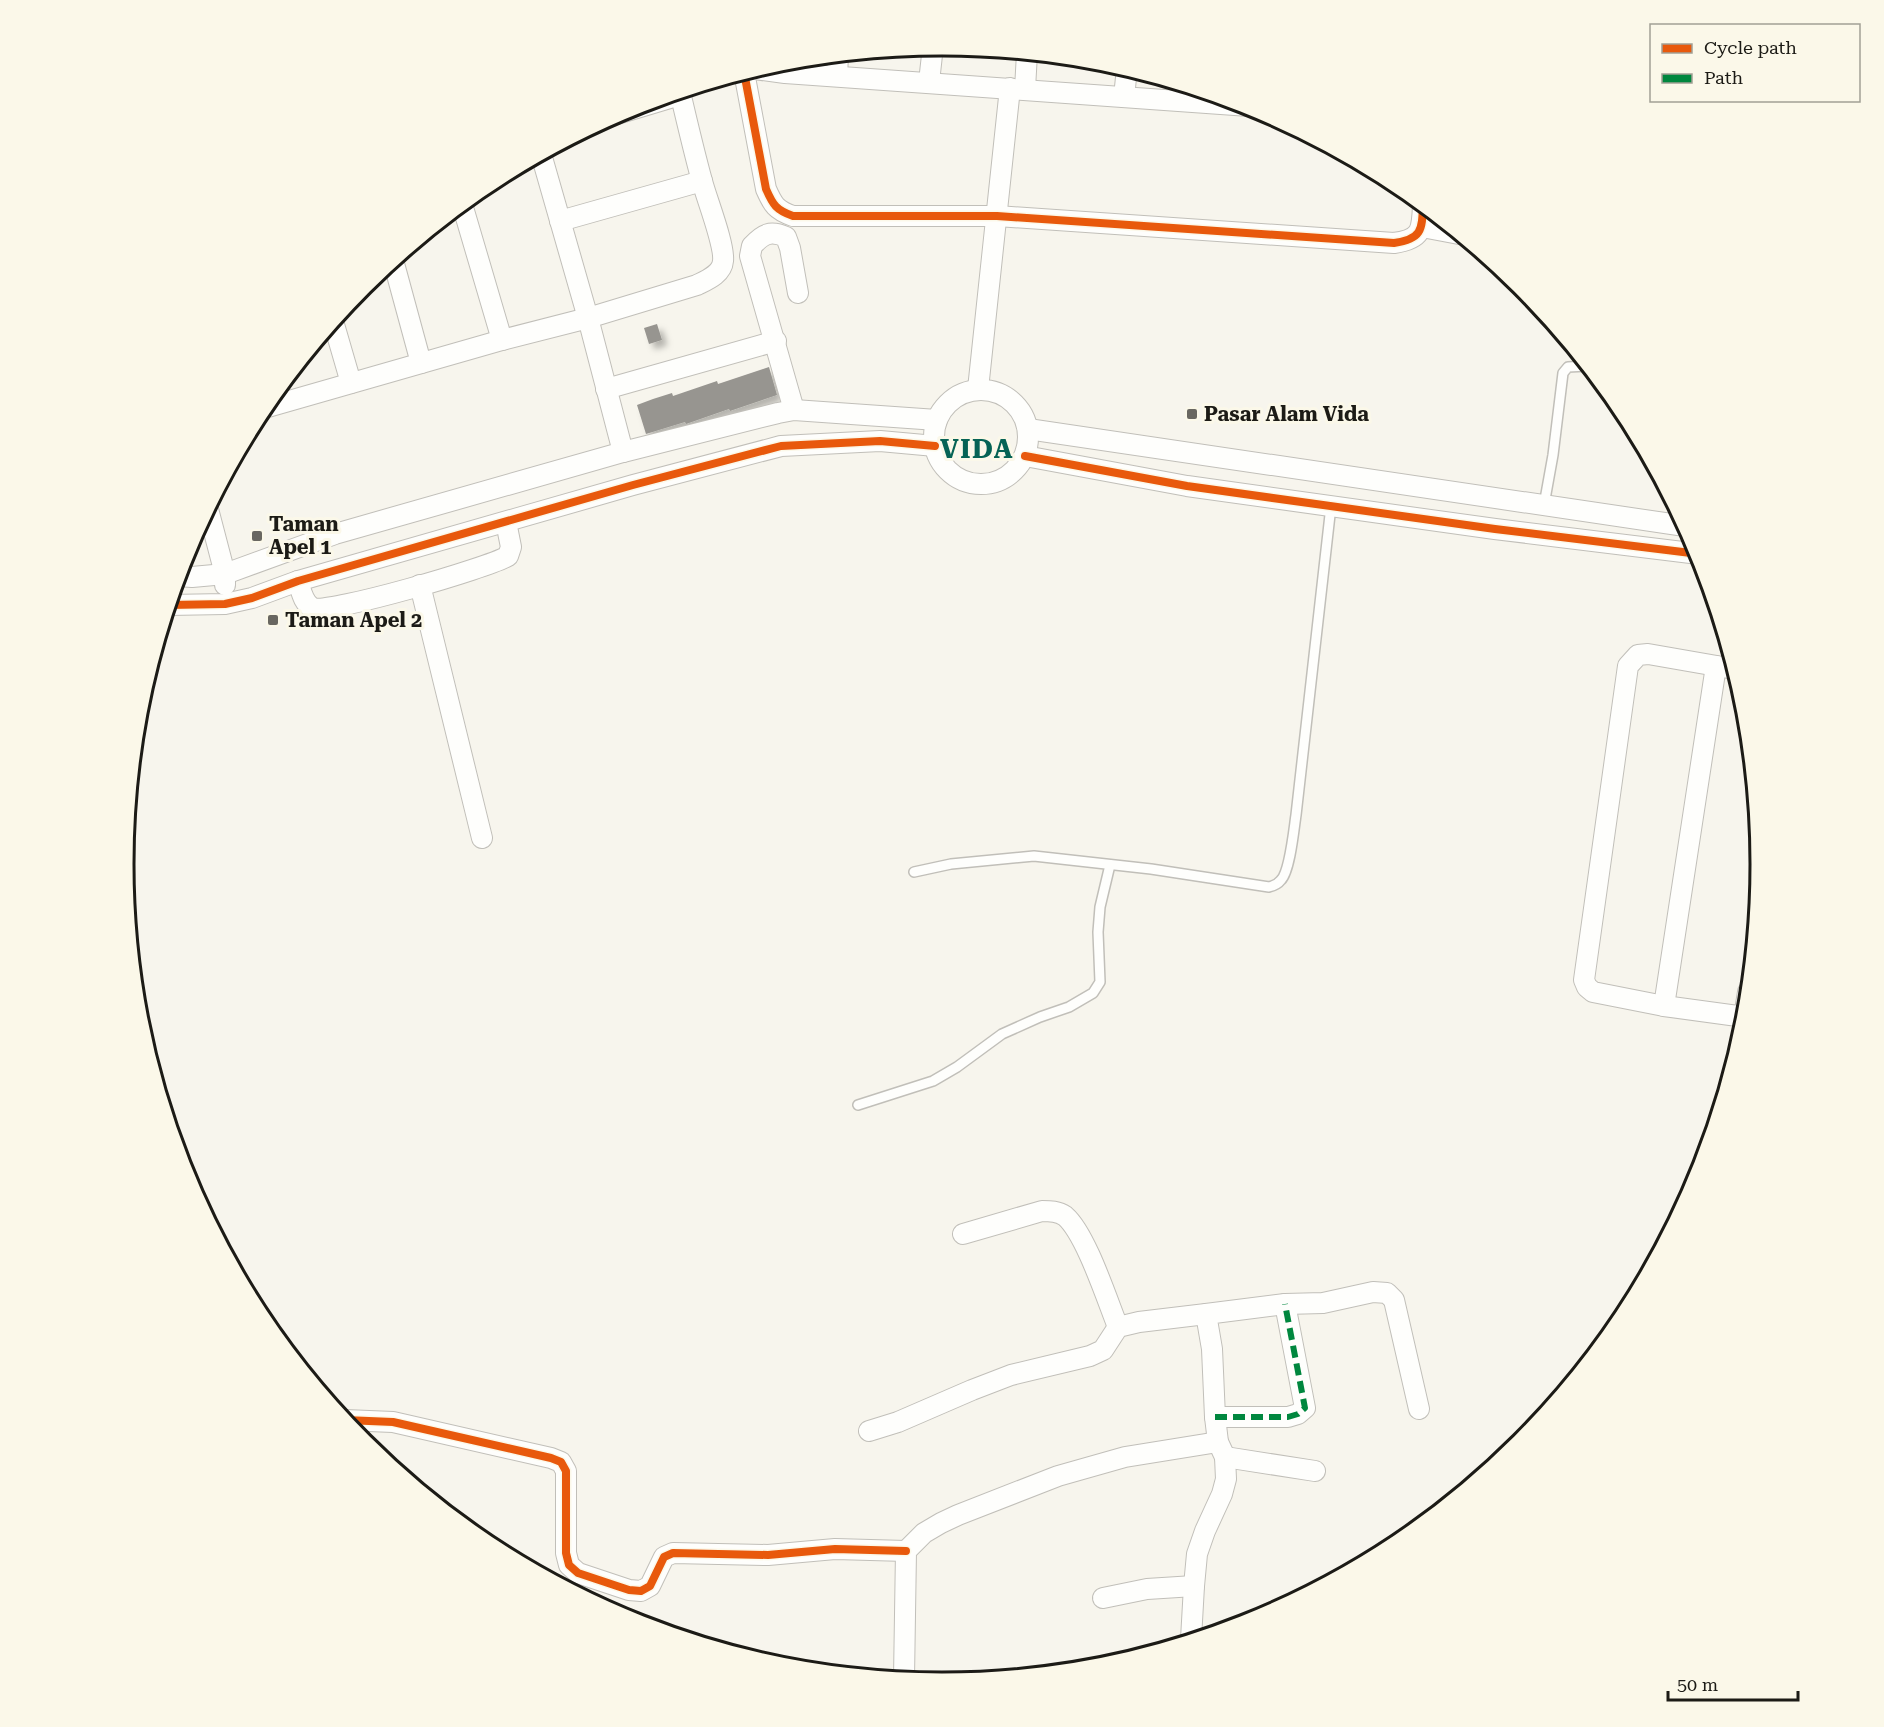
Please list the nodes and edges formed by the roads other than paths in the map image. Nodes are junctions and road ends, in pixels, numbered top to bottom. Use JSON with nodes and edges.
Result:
{"nodes":[{"id":1,"x":932,"y":56,"type":"edge"},
{"id":2,"x":1025,"y":60,"type":"edge"},
{"id":3,"x":838,"y":62,"type":"edge"},
{"id":4,"x":779,"y":72,"type":"edge"},
{"id":5,"x":837,"y":76,"type":"junction"},
{"id":6,"x":1126,"y":77,"type":"edge"},
{"id":7,"x":746,"y":80,"type":"edge"},
{"id":8,"x":929,"y":82,"type":"junction"},
{"id":9,"x":1017,"y":88,"type":"junction"},
{"id":10,"x":1124,"y":97,"type":"junction"},
{"id":11,"x":681,"y":98,"type":"edge"},
{"id":12,"x":1215,"y":103,"type":"edge"},
{"id":13,"x":543,"y":161,"type":"edge"},
{"id":14,"x":702,"y":181,"type":"junction"},
{"id":15,"x":464,"y":212,"type":"edge"},
{"id":16,"x":1423,"y":214,"type":"edge"},
{"id":17,"x":997,"y":216,"type":"junction"},
{"id":18,"x":560,"y":221,"type":"junction"},
{"id":19,"x":1422,"y":227,"type":"junction"},
{"id":20,"x":1445,"y":231,"type":"edge"},
{"id":21,"x":395,"y":269,"type":"edge"},
{"id":22,"x":798,"y":293,"type":"dead end"},
{"id":23,"x":588,"y":318,"type":"junction"},
{"id":24,"x":336,"y":330,"type":"edge"},
{"id":25,"x":502,"y":340,"type":"junction"},
{"id":26,"x":776,"y":341,"type":"junction"},
{"id":27,"x":421,"y":363,"type":"junction"},
{"id":28,"x":1578,"y":366,"type":"edge"},
{"id":29,"x":351,"y":383,"type":"junction"},
{"id":30,"x":606,"y":389,"type":"junction"},
{"id":31,"x":978,"y":389,"type":"junction"},
{"id":32,"x":279,"y":402,"type":"edge"},
{"id":33,"x":797,"y":411,"type":"junction"},
{"id":34,"x":937,"y":420,"type":"junction"},
{"id":35,"x":1028,"y":429,"type":"junction"},
{"id":36,"x":805,"y":444,"type":"junction"},
{"id":37,"x":935,"y":446,"type":"junction"},
{"id":38,"x":624,"y":452,"type":"junction"},
{"id":39,"x":1025,"y":456,"type":"junction"},
{"id":40,"x":1544,"y":505,"type":"junction"},
{"id":41,"x":1331,"y":506,"type":"junction"},
{"id":42,"x":211,"y":520,"type":"edge"},
{"id":43,"x":506,"y":522,"type":"junction"},
{"id":44,"x":1675,"y":525,"type":"edge"},
{"id":45,"x":1687,"y":552,"type":"edge"},
{"id":46,"x":225,"y":574,"type":"junction"},
{"id":47,"x":187,"y":577,"type":"edge"},
{"id":48,"x":298,"y":581,"type":"junction"},
{"id":49,"x":420,"y":585,"type":"junction"},
{"id":50,"x":225,"y":604,"type":"junction"},
{"id":51,"x":177,"y":605,"type":"edge"},
{"id":52,"x":1725,"y":667,"type":"edge"},
{"id":53,"x":482,"y":838,"type":"dead end"},
{"id":54,"x":1110,"y":865,"type":"junction"},
{"id":55,"x":914,"y":872,"type":"dead end"},
{"id":56,"x":1664,"y":1006,"type":"junction"},
{"id":57,"x":1735,"y":1016,"type":"edge"},
{"id":58,"x":858,"y":1106,"type":"dead end"},
{"id":59,"x":963,"y":1234,"type":"dead end"},
{"id":60,"x":1285,"y":1305,"type":"junction"},
{"id":61,"x":1206,"y":1314,"type":"junction"},
{"id":62,"x":1118,"y":1327,"type":"junction"},
{"id":63,"x":1419,"y":1409,"type":"dead end"},
{"id":64,"x":1215,"y":1417,"type":"junction"},
{"id":65,"x":358,"y":1421,"type":"edge"},
{"id":66,"x":869,"y":1431,"type":"dead end"},
{"id":67,"x":1222,"y":1450,"type":"junction"},
{"id":68,"x":1315,"y":1471,"type":"dead end"},
{"id":69,"x":906,"y":1551,"type":"junction"},
{"id":70,"x":1194,"y":1586,"type":"junction"},
{"id":71,"x":1103,"y":1598,"type":"dead end"},
{"id":72,"x":1191,"y":1632,"type":"edge"},
{"id":73,"x":904,"y":1671,"type":"edge"}],
"edges":[{"from":1,"to":8,"type":"street"},
{"from":2,"to":9,"type":"street"},
{"from":3,"to":5,"type":"street"},
{"from":4,"to":5,"type":"street"},
{"from":5,"to":8,"type":"street"},
{"from":6,"to":10,"type":"street"},
{"from":7,"to":17,"type":"street"},
{"from":8,"to":9,"type":"street"},
{"from":9,"to":10,"type":"street"},
{"from":9,"to":17,"type":"street"},
{"from":10,"to":12,"type":"street"},
{"from":11,"to":14,"type":"street"},
{"from":13,"to":18,"type":"street"},
{"from":14,"to":18,"type":"street"},
{"from":14,"to":23,"type":"street"},
{"from":15,"to":25,"type":"street"},
{"from":16,"to":19,"type":"street"},
{"from":17,"to":19,"type":"street"},
{"from":17,"to":31,"type":"street"},
{"from":18,"to":23,"type":"street"},
{"from":19,"to":20,"type":"street"},
{"from":21,"to":27,"type":"street"},
{"from":22,"to":26,"type":"street"},
{"from":23,"to":25,"type":"street"},
{"from":23,"to":30,"type":"street"},
{"from":24,"to":29,"type":"street"},
{"from":25,"to":27,"type":"street"},
{"from":26,"to":30,"type":"street"},
{"from":26,"to":33,"type":"street"},
{"from":27,"to":29,"type":"street"},
{"from":28,"to":40,"type":"lane"},
{"from":29,"to":32,"type":"street"},
{"from":30,"to":38,"type":"street"},
{"from":31,"to":34,"type":"street"},
{"from":31,"to":35,"type":"street"},
{"from":33,"to":34,"type":"street"},
{"from":33,"to":36,"type":"street"},
{"from":33,"to":38,"type":"street"},
{"from":34,"to":37,"type":"street"},
{"from":35,"to":39,"type":"street"},
{"from":35,"to":40,"type":"street"},
{"from":36,"to":37,"type":"street"},
{"from":36,"to":43,"type":"street"},
{"from":37,"to":39,"type":"street"},
{"from":38,"to":46,"type":"street"},
{"from":39,"to":41,"type":"street"},
{"from":40,"to":44,"type":"street"},
{"from":41,"to":45,"type":"street"},
{"from":41,"to":54,"type":"lane"},
{"from":42,"to":46,"type":"street"},
{"from":43,"to":48,"type":"street"},
{"from":43,"to":49,"type":"street"},
{"from":46,"to":47,"type":"street"},
{"from":46,"to":50,"type":"street"},
{"from":48,"to":49,"type":"street"},
{"from":48,"to":50,"type":"street"},
{"from":49,"to":53,"type":"street"},
{"from":50,"to":51,"type":"street"},
{"from":52,"to":56,"type":"street"},
{"from":52,"to":56,"type":"street"},
{"from":54,"to":55,"type":"lane"},
{"from":54,"to":58,"type":"lane"},
{"from":56,"to":57,"type":"street"},
{"from":59,"to":62,"type":"street"},
{"from":60,"to":61,"type":"street"},
{"from":60,"to":63,"type":"street"},
{"from":60,"to":64,"type":"street"},
{"from":61,"to":62,"type":"street"},
{"from":61,"to":64,"type":"street"},
{"from":62,"to":66,"type":"street"},
{"from":64,"to":67,"type":"street"},
{"from":65,"to":69,"type":"street"},
{"from":67,"to":68,"type":"street"},
{"from":67,"to":69,"type":"street"},
{"from":67,"to":70,"type":"street"},
{"from":69,"to":73,"type":"street"},
{"from":70,"to":71,"type":"street"},
{"from":70,"to":72,"type":"street"}]}
